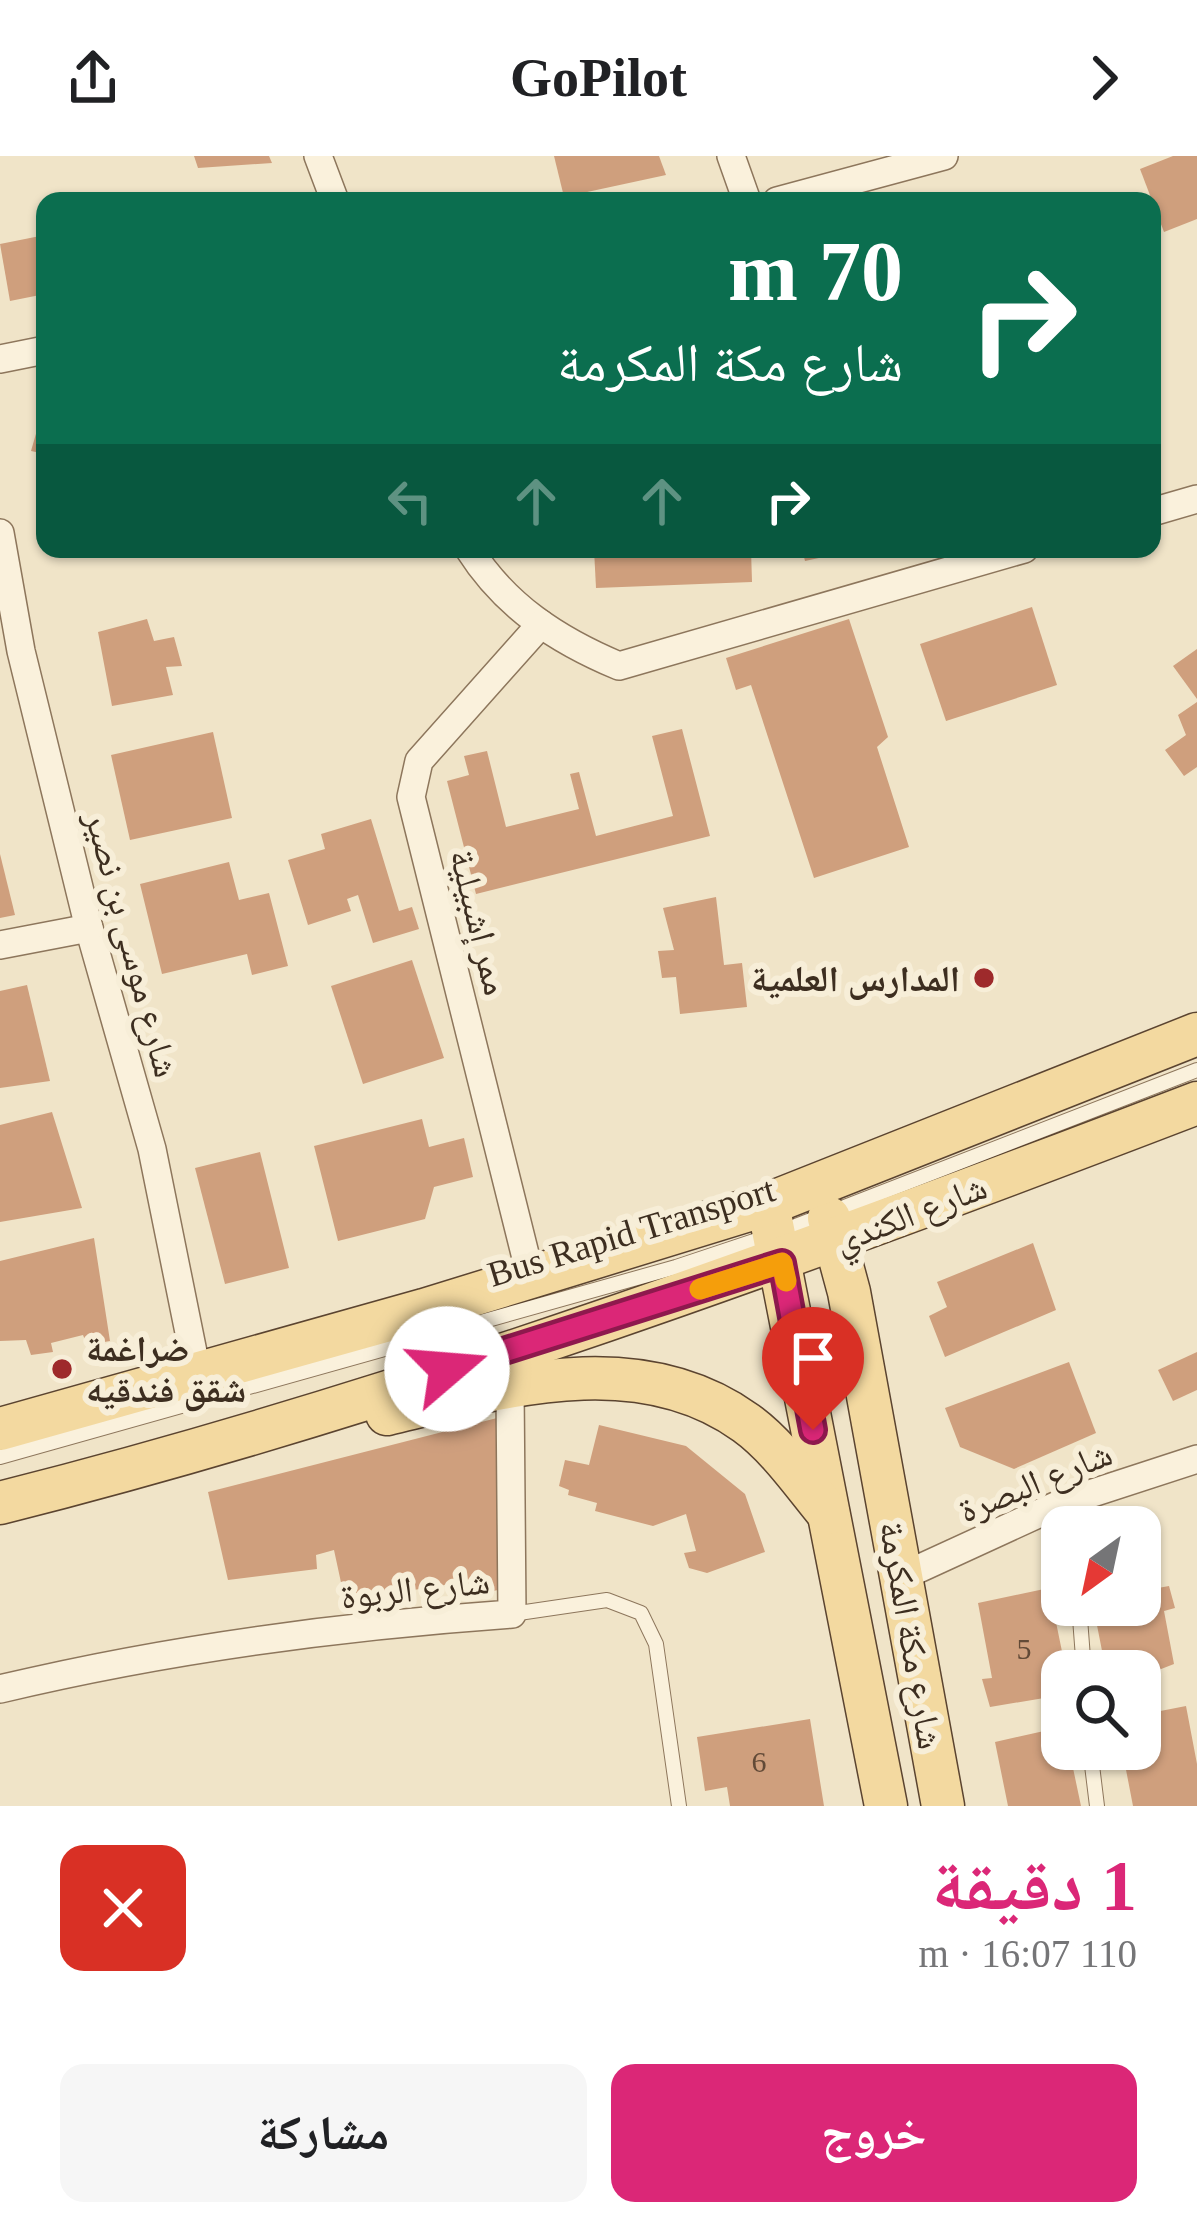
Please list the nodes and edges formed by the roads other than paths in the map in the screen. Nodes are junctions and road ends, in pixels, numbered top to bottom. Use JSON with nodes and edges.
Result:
{"nodes":[{"id":1,"x":319,"y":156,"type":"edge"},
{"id":2,"x":731,"y":156,"type":"edge"},
{"id":3,"x":944,"y":156,"type":"edge"},
{"id":4,"x":332,"y":192,"type":"edge"},
{"id":5,"x":745,"y":192,"type":"edge"},
{"id":6,"x":810,"y":192,"type":"edge"},
{"id":7,"x":36,"y":352,"type":"edge"},
{"id":8,"x":0,"y":358,"type":"edge"},
{"id":9,"x":1197,"y":499,"type":"edge"},
{"id":10,"x":1161,"y":509,"type":"edge"},
{"id":11,"x":0,"y":533,"type":"edge"},
{"id":12,"x":476,"y":558,"type":"edge"},
{"id":13,"x":993,"y":558,"type":"edge"},
{"id":14,"x":541,"y":624,"type":"junction"},
{"id":15,"x":10,"y":654,"type":"edge"},
{"id":16,"x":89,"y":928,"type":"junction"},
{"id":17,"x":0,"y":945,"type":"edge"},
{"id":18,"x":1197,"y":1034,"type":"edge"},
{"id":19,"x":1197,"y":1052,"type":"edge"},
{"id":20,"x":1197,"y":1070,"type":"edge"},
{"id":21,"x":1197,"y":1103,"type":"edge"},
{"id":22,"x":826,"y":1210,"type":"junction"},
{"id":23,"x":774,"y":1230,"type":"junction"},
{"id":24,"x":531,"y":1278,"type":"junction"},
{"id":25,"x":197,"y":1372,"type":"junction"},
{"id":26,"x":510,"y":1388,"type":"junction"},
{"id":27,"x":0,"y":1429,"type":"edge"},
{"id":28,"x":249,"y":1432,"type":"junction"},
{"id":29,"x":0,"y":1446,"type":"edge"},
{"id":30,"x":0,"y":1457,"type":"edge"},
{"id":31,"x":1196,"y":1464,"type":"edge"},
{"id":32,"x":0,"y":1503,"type":"edge"},
{"id":33,"x":1087,"y":1506,"type":"edge"},
{"id":34,"x":828,"y":1513,"type":"junction"},
{"id":35,"x":1041,"y":1524,"type":"edge"},
{"id":36,"x":903,"y":1576,"type":"junction"},
{"id":37,"x":512,"y":1614,"type":"junction"},
{"id":38,"x":0,"y":1689,"type":"edge"},
{"id":39,"x":1093,"y":1770,"type":"edge"},
{"id":40,"x":679,"y":1806,"type":"edge"},
{"id":41,"x":886,"y":1806,"type":"edge"},
{"id":42,"x":943,"y":1806,"type":"edge"},
{"id":43,"x":1097,"y":1806,"type":"edge"}],
"edges":[{"from":1,"to":4,"type":"street"},
{"from":2,"to":5,"type":"street"},
{"from":3,"to":6,"type":"street"},
{"from":7,"to":8,"type":"street"},
{"from":9,"to":10,"type":"street"},
{"from":11,"to":15,"type":"street","name":"شارع موسى بن نصير"},
{"from":12,"to":14,"type":"street"},
{"from":13,"to":14,"type":"street"},
{"from":14,"to":24,"type":"street","name":"ممر إشبيلية"},
{"from":15,"to":16,"type":"street","name":"شارع موسى بن نصير"},
{"from":16,"to":17,"type":"street"},
{"from":16,"to":25,"type":"street","name":"شارع موسى بن نصير"},
{"from":18,"to":22,"type":"main road","name":"شارع الكندي"},
{"from":19,"to":22,"type":"lane","name":"Bus Rapid Transport"},
{"from":20,"to":22,"type":"lane","name":"Bus Rapid Transport"},
{"from":21,"to":22,"type":"main road","name":"شارع الكندي"},
{"from":22,"to":23,"type":"main road","name":"شارع الكندي"},
{"from":22,"to":23,"type":"main road","name":"شارع الكندي"},
{"from":22,"to":36,"type":"main road","name":"شارع مكة المكرمة"},
{"from":23,"to":24,"type":"main road","name":"شارع الكندي"},
{"from":23,"to":28,"type":"main road","name":"شارع الكندي"},
{"from":23,"to":29,"type":"lane","name":"Bus Rapid Transport"},
{"from":23,"to":30,"type":"lane","name":"Bus Rapid Transport"},
{"from":23,"to":34,"type":"main road","name":"شارع مكة المكرمة"},
{"from":24,"to":25,"type":"main road","name":"شارع الكندي"},
{"from":25,"to":27,"type":"main road","name":"شارع الكندي"},
{"from":26,"to":28,"type":"main road"},
{"from":26,"to":34,"type":"main road"},
{"from":26,"to":37,"type":"street"},
{"from":28,"to":32,"type":"main road","name":"شارع الكندي"},
{"from":31,"to":33,"type":"street","name":"شارع البصرة"},
{"from":34,"to":41,"type":"main road","name":"شارع مكة المكرمة"},
{"from":35,"to":36,"type":"street","name":"شارع البصرة"},
{"from":36,"to":42,"type":"main road","name":"شارع مكة المكرمة"},
{"from":37,"to":38,"type":"street","name":"شارع الربوة"},
{"from":37,"to":40,"type":"lane","name":"شارع الربوة"},
{"from":39,"to":43,"type":"lane"}]}
